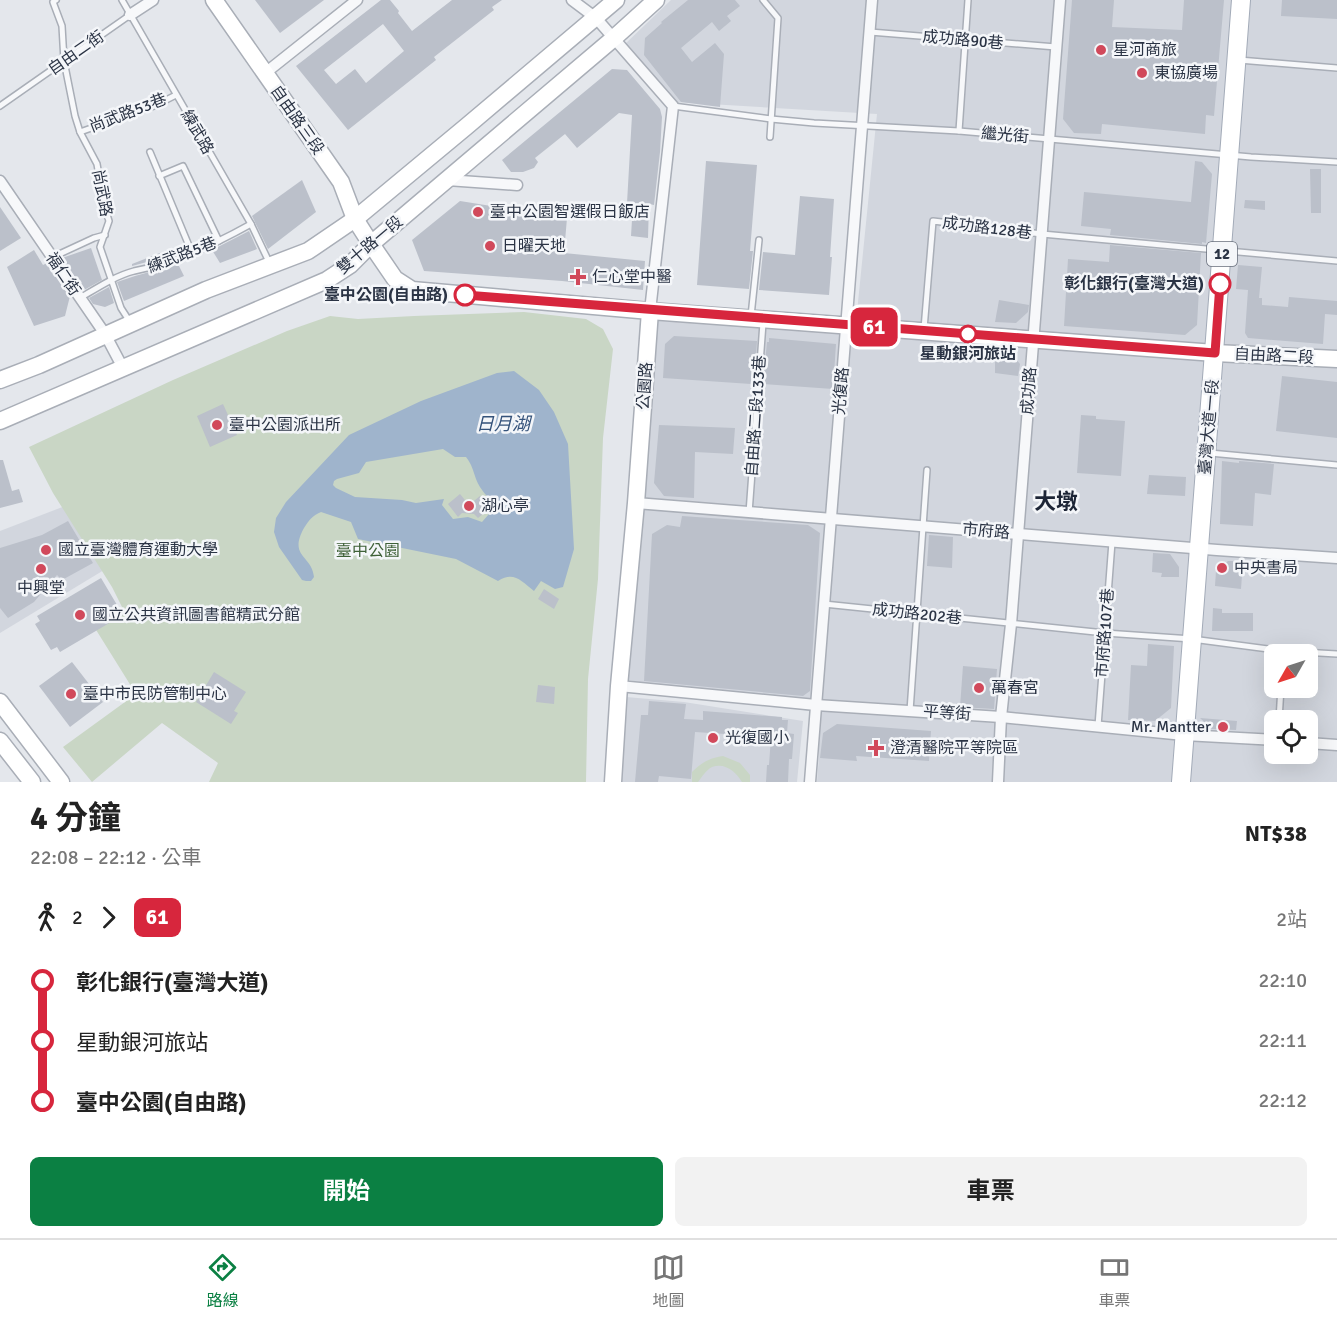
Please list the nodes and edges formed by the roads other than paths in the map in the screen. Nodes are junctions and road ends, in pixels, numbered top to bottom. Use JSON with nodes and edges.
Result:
{"nodes":[{"id":1,"x":122,"y":0,"type":"edge"},
{"id":2,"x":153,"y":0,"type":"edge"},
{"id":3,"x":214,"y":0,"type":"edge"},
{"id":4,"x":357,"y":0,"type":"edge"},
{"id":5,"x":572,"y":0,"type":"edge"},
{"id":6,"x":616,"y":0,"type":"edge"},
{"id":7,"x":656,"y":0,"type":"edge"},
{"id":8,"x":763,"y":0,"type":"edge"},
{"id":9,"x":872,"y":0,"type":"edge"},
{"id":10,"x":969,"y":0,"type":"edge"},
{"id":11,"x":1060,"y":0,"type":"edge"},
{"id":12,"x":1241,"y":0,"type":"edge"},
{"id":13,"x":54,"y":1,"type":"edge"},
{"id":14,"x":130,"y":15,"type":"junction"},
{"id":15,"x":596,"y":18,"type":"junction"},
{"id":16,"x":870,"y":32,"type":"junction"},
{"id":17,"x":614,"y":38,"type":"junction"},
{"id":18,"x":966,"y":40,"type":"junction"},
{"id":19,"x":1056,"y":47,"type":"junction"},
{"id":20,"x":1237,"y":60,"type":"junction"},
{"id":21,"x":64,"y":61,"type":"junction"},
{"id":22,"x":1337,"y":68,"type":"edge"},
{"id":23,"x":264,"y":74,"type":"junction"},
{"id":24,"x":176,"y":94,"type":"junction"},
{"id":25,"x":0,"y":106,"type":"edge"},
{"id":26,"x":673,"y":106,"type":"junction"},
{"id":27,"x":771,"y":119,"type":"junction"},
{"id":28,"x":862,"y":125,"type":"junction"},
{"id":29,"x":959,"y":131,"type":"junction"},
{"id":30,"x":80,"y":132,"type":"junction"},
{"id":31,"x":770,"y":136,"type":"dead end"},
{"id":32,"x":1048,"y":138,"type":"junction"},
{"id":33,"x":150,"y":152,"type":"dead end"},
{"id":34,"x":1230,"y":154,"type":"junction"},
{"id":35,"x":1337,"y":162,"type":"edge"},
{"id":36,"x":159,"y":176,"type":"junction"},
{"id":37,"x":447,"y":180,"type":"junction"},
{"id":38,"x":0,"y":181,"type":"edge"},
{"id":39,"x":517,"y":185,"type":"dead end"},
{"id":40,"x":354,"y":219,"type":"junction"},
{"id":41,"x":251,"y":224,"type":"junction"},
{"id":42,"x":1042,"y":234,"type":"junction"},
{"id":43,"x":105,"y":236,"type":"junction"},
{"id":44,"x":759,"y":240,"type":"dead end"},
{"id":45,"x":219,"y":242,"type":"junction"},
{"id":46,"x":371,"y":244,"type":"junction"},
{"id":47,"x":1223,"y":249,"type":"junction"},
{"id":48,"x":192,"y":253,"type":"junction"},
{"id":49,"x":53,"y":257,"type":"junction"},
{"id":50,"x":1337,"y":261,"type":"edge"},
{"id":51,"x":271,"y":265,"type":"junction"},
{"id":52,"x":111,"y":281,"type":"junction"},
{"id":53,"x":80,"y":298,"type":"junction"},
{"id":54,"x":651,"y":310,"type":"junction"},
{"id":55,"x":757,"y":318,"type":"junction"},
{"id":56,"x":130,"y":324,"type":"junction"},
{"id":57,"x":846,"y":325,"type":"junction"},
{"id":58,"x":923,"y":330,"type":"junction"},
{"id":59,"x":105,"y":334,"type":"junction"},
{"id":60,"x":1033,"y":338,"type":"junction"},
{"id":61,"x":1215,"y":353,"type":"junction"},
{"id":62,"x":1337,"y":359,"type":"edge"},
{"id":63,"x":39,"y":365,"type":"junction"},
{"id":64,"x":123,"y":368,"type":"junction"},
{"id":65,"x":0,"y":374,"type":"edge"},
{"id":66,"x":0,"y":380,"type":"edge"},
{"id":67,"x":0,"y":421,"type":"edge"},
{"id":68,"x":1207,"y":453,"type":"junction"},
{"id":69,"x":1337,"y":465,"type":"edge"},
{"id":70,"x":927,"y":470,"type":"dead end"},
{"id":71,"x":636,"y":503,"type":"junction"},
{"id":72,"x":749,"y":513,"type":"junction"},
{"id":73,"x":831,"y":518,"type":"junction"},
{"id":74,"x":923,"y":526,"type":"junction"},
{"id":75,"x":1018,"y":533,"type":"junction"},
{"id":76,"x":1113,"y":541,"type":"junction"},
{"id":77,"x":1199,"y":548,"type":"junction"},
{"id":78,"x":1337,"y":558,"type":"edge"},
{"id":79,"x":824,"y":604,"type":"junction"},
{"id":80,"x":916,"y":614,"type":"junction"},
{"id":81,"x":1011,"y":624,"type":"junction"},
{"id":82,"x":1105,"y":633,"type":"junction"},
{"id":83,"x":1192,"y":639,"type":"junction"},
{"id":84,"x":1264,"y":649,"type":"edge"},
{"id":85,"x":1318,"y":653,"type":"edge"},
{"id":86,"x":1337,"y":654,"type":"edge"},
{"id":87,"x":619,"y":687,"type":"junction"},
{"id":88,"x":0,"y":702,"type":"edge"},
{"id":89,"x":816,"y":705,"type":"junction"},
{"id":90,"x":910,"y":711,"type":"junction"},
{"id":91,"x":1001,"y":717,"type":"junction"},
{"id":92,"x":1098,"y":726,"type":"junction"},
{"id":93,"x":1184,"y":735,"type":"junction"},
{"id":94,"x":1264,"y":739,"type":"edge"},
{"id":95,"x":0,"y":741,"type":"edge"},
{"id":96,"x":1318,"y":744,"type":"edge"},
{"id":97,"x":1337,"y":745,"type":"edge"},
{"id":98,"x":32,"y":782,"type":"edge"},
{"id":99,"x":61,"y":782,"type":"edge"},
{"id":100,"x":613,"y":782,"type":"edge"},
{"id":101,"x":810,"y":782,"type":"edge"},
{"id":102,"x":998,"y":782,"type":"edge"},
{"id":103,"x":1181,"y":782,"type":"edge"}],
"edges":[{"from":1,"to":14,"type":"lane","name":"練武路"},
{"from":2,"to":14,"type":"street","name":"自由二街"},
{"from":3,"to":23,"type":"main road","name":"自由路三段"},
{"from":4,"to":23,"type":"street"},
{"from":5,"to":15,"type":"street"},
{"from":6,"to":15,"type":"main road","name":"雙十路一段"},
{"from":7,"to":17,"type":"main road","name":"雙十路一段"},
{"from":8,"to":27,"type":"lane"},
{"from":9,"to":16,"type":"street","name":"光復路"},
{"from":10,"to":18,"type":"lane"},
{"from":11,"to":19,"type":"street","name":"成功路"},
{"from":12,"to":20,"type":"main road","name":"臺灣大道一段","number":"12"},
{"from":13,"to":21,"type":"lane"},
{"from":14,"to":21,"type":"lane","name":"自由二街"},
{"from":14,"to":24,"type":"lane","name":"練武路"},
{"from":15,"to":17,"type":"street"},
{"from":15,"to":40,"type":"main road","name":"雙十路一段"},
{"from":16,"to":18,"type":"lane","name":"成功路90巷"},
{"from":16,"to":28,"type":"street","name":"光復路"},
{"from":17,"to":26,"type":"street"},
{"from":17,"to":37,"type":"main road","name":"雙十路一段"},
{"from":18,"to":19,"type":"lane","name":"成功路90巷"},
{"from":18,"to":29,"type":"lane"},
{"from":19,"to":32,"type":"street","name":"成功路"},
{"from":20,"to":22,"type":"lane"},
{"from":20,"to":34,"type":"main road","name":"臺灣大道一段","number":"12"},
{"from":21,"to":25,"type":"lane","name":"自由二街"},
{"from":21,"to":30,"type":"lane","name":"尚武路"},
{"from":23,"to":40,"type":"main road","name":"自由路三段"},
{"from":24,"to":30,"type":"lane","name":"尚武路53巷"},
{"from":24,"to":41,"type":"lane","name":"練武路"},
{"from":26,"to":27,"type":"lane","name":"繼光街"},
{"from":26,"to":54,"type":"street","name":"公園路"},
{"from":27,"to":28,"type":"lane","name":"繼光街"},
{"from":27,"to":31,"type":"lane"},
{"from":28,"to":29,"type":"lane","name":"繼光街"},
{"from":28,"to":57,"type":"street","name":"光復路"},
{"from":29,"to":32,"type":"lane","name":"繼光街"},
{"from":30,"to":43,"type":"lane","name":"尚武路"},
{"from":32,"to":34,"type":"lane","name":"繼光街"},
{"from":32,"to":42,"type":"street","name":"成功路"},
{"from":33,"to":36,"type":"lane"},
{"from":34,"to":35,"type":"lane","name":"繼光街"},
{"from":34,"to":47,"type":"main road","name":"臺灣大道一段","number":"12"},
{"from":36,"to":45,"type":"lane"},
{"from":36,"to":48,"type":"lane"},
{"from":37,"to":39,"type":"street"},
{"from":37,"to":46,"type":"main road","name":"雙十路一段"},
{"from":38,"to":49,"type":"street","name":"福仁街"},
{"from":40,"to":46,"type":"main road","name":"自由路三段"},
{"from":40,"to":51,"type":"main road","name":"雙十路一段"},
{"from":41,"to":45,"type":"lane","name":"練武路5巷"},
{"from":41,"to":51,"type":"lane","name":"練武路"},
{"from":42,"to":47,"type":"lane","name":"成功路128巷"},
{"from":42,"to":58,"type":"lane","name":"成功路128巷"},
{"from":42,"to":60,"type":"street","name":"成功路"},
{"from":43,"to":49,"type":"lane"},
{"from":43,"to":52,"type":"lane","name":"尚武路"},
{"from":44,"to":55,"type":"lane","name":"自由路二段133巷"},
{"from":45,"to":48,"type":"lane","name":"練武路5巷"},
{"from":46,"to":54,"type":"main road","name":"自由路二段"},
{"from":46,"to":64,"type":"main road","name":"雙十路一段"},
{"from":47,"to":50,"type":"lane","name":"成功路128巷"},
{"from":47,"to":61,"type":"main road","name":"臺灣大道一段","number":"12"},
{"from":48,"to":52,"type":"lane","name":"練武路5巷"},
{"from":49,"to":53,"type":"street","name":"福仁街"},
{"from":51,"to":56,"type":"main road","name":"雙十路一段"},
{"from":52,"to":53,"type":"lane","name":"練武路5巷"},
{"from":52,"to":56,"type":"lane","name":"尚武路"},
{"from":53,"to":59,"type":"street","name":"福仁街"},
{"from":54,"to":55,"type":"main road","name":"自由路二段"},
{"from":54,"to":71,"type":"main road","name":"公園路"},
{"from":55,"to":57,"type":"main road","name":"自由路二段"},
{"from":55,"to":72,"type":"lane","name":"自由路二段133巷"},
{"from":56,"to":59,"type":"main road","name":"雙十路一段"},
{"from":57,"to":58,"type":"main road","name":"自由路二段"},
{"from":57,"to":73,"type":"street","name":"光復路"},
{"from":58,"to":60,"type":"main road","name":"自由路二段"},
{"from":59,"to":63,"type":"main road","name":"雙十路一段"},
{"from":59,"to":64,"type":"street","name":"福仁街"},
{"from":60,"to":61,"type":"main road","name":"自由路二段"},
{"from":60,"to":75,"type":"street","name":"成功路"},
{"from":61,"to":62,"type":"main road","name":"自由路二段"},
{"from":61,"to":68,"type":"main road","name":"臺灣大道一段","number":"12"},
{"from":63,"to":65,"type":"main road"},
{"from":63,"to":66,"type":"main road","name":"雙十路一段"},
{"from":64,"to":67,"type":"main road","name":"雙十路一段"},
{"from":68,"to":69,"type":"lane"},
{"from":68,"to":77,"type":"main road","name":"臺灣大道一段","number":"12"},
{"from":70,"to":74,"type":"lane"},
{"from":71,"to":72,"type":"street","name":"市府路"},
{"from":71,"to":87,"type":"main road","name":"公園路"},
{"from":72,"to":73,"type":"street","name":"市府路"},
{"from":73,"to":74,"type":"street","name":"市府路"},
{"from":73,"to":79,"type":"street","name":"光復路"},
{"from":74,"to":75,"type":"street","name":"市府路"},
{"from":74,"to":80,"type":"lane"},
{"from":75,"to":76,"type":"street","name":"市府路"},
{"from":75,"to":81,"type":"street","name":"成功路"},
{"from":76,"to":77,"type":"street","name":"市府路"},
{"from":76,"to":82,"type":"lane","name":"市府路107巷"},
{"from":77,"to":78,"type":"street","name":"市府路"},
{"from":77,"to":83,"type":"main road","name":"臺灣大道一段","number":"12"},
{"from":79,"to":80,"type":"lane","name":"成功路202巷"},
{"from":79,"to":89,"type":"street","name":"光復路"},
{"from":80,"to":81,"type":"lane","name":"成功路202巷"},
{"from":80,"to":90,"type":"lane"},
{"from":81,"to":82,"type":"lane","name":"成功路202巷"},
{"from":81,"to":91,"type":"street","name":"成功路"},
{"from":82,"to":83,"type":"lane","name":"成功路202巷"},
{"from":82,"to":92,"type":"lane","name":"市府路107巷"},
{"from":83,"to":84,"type":"lane","name":"成功路202巷"},
{"from":83,"to":93,"type":"main road","name":"臺灣大道一段","number":"12"},
{"from":85,"to":86,"type":"lane","name":"成功路202巷"},
{"from":87,"to":89,"type":"street","name":"平等街"},
{"from":87,"to":100,"type":"main road","name":"公園路"},
{"from":88,"to":99,"type":"main road"},
{"from":89,"to":90,"type":"street","name":"平等街"},
{"from":89,"to":101,"type":"street","name":"光復路"},
{"from":90,"to":91,"type":"street","name":"平等街"},
{"from":91,"to":92,"type":"street","name":"平等街"},
{"from":91,"to":102,"type":"street","name":"成功路"},
{"from":92,"to":93,"type":"street","name":"平等街"},
{"from":93,"to":94,"type":"street","name":"平等街"},
{"from":93,"to":103,"type":"main road","name":"臺灣大道一段","number":"12"},
{"from":95,"to":98,"type":"main road"},
{"from":96,"to":97,"type":"street"}]}
